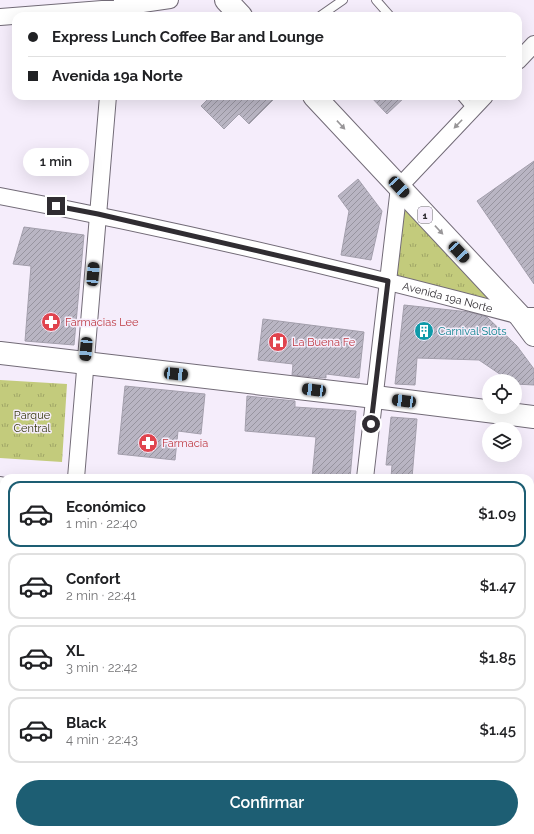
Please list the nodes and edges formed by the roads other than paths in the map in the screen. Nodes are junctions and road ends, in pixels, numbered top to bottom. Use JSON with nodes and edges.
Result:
{"nodes":[{"id":1,"x":170,"y":0,"type":"edge"},
{"id":2,"x":226,"y":0,"type":"edge"},
{"id":3,"x":343,"y":0,"type":"edge"},
{"id":4,"x":376,"y":0,"type":"edge"},
{"id":5,"x":115,"y":8,"type":"edge"},
{"id":6,"x":64,"y":12,"type":"edge"},
{"id":7,"x":237,"y":12,"type":"edge"},
{"id":8,"x":326,"y":12,"type":"edge"},
{"id":9,"x":386,"y":12,"type":"edge"},
{"id":10,"x":12,"y":16,"type":"edge"},
{"id":11,"x":0,"y":17,"type":"edge"},
{"id":12,"x":534,"y":44,"type":"edge"},
{"id":13,"x":522,"y":57,"type":"edge"},
{"id":14,"x":108,"y":100,"type":"edge"},
{"id":15,"x":318,"y":100,"type":"edge"},
{"id":16,"x":464,"y":100,"type":"edge"},
{"id":17,"x":481,"y":100,"type":"edge"},
{"id":18,"x":472,"y":109,"type":"junction"},
{"id":19,"x":399,"y":187,"type":"junction"},
{"id":20,"x":0,"y":196,"type":"edge"},
{"id":21,"x":98,"y":214,"type":"junction"},
{"id":22,"x":388,"y":281,"type":"junction"},
{"id":23,"x":527,"y":316,"type":"edge"},
{"id":24,"x":534,"y":336,"type":"edge"},
{"id":25,"x":0,"y":353,"type":"edge"},
{"id":26,"x":85,"y":364,"type":"junction"},
{"id":27,"x":375,"y":397,"type":"junction"},
{"id":28,"x":534,"y":418,"type":"edge"},
{"id":29,"x":76,"y":474,"type":"edge"},
{"id":30,"x":365,"y":474,"type":"edge"}],
"edges":[{"from":1,"to":5,"type":"street"},
{"from":2,"to":7,"type":"main road"},
{"from":3,"to":8,"type":"lane"},
{"from":4,"to":9,"type":"lane"},
{"from":5,"to":6,"type":"street"},
{"from":10,"to":11,"type":"street"},
{"from":12,"to":13,"type":"street"},
{"from":14,"to":21,"type":"street"},
{"from":15,"to":19,"type":"main road","number":"1","one_way":true},
{"from":16,"to":18,"type":"lane"},
{"from":17,"to":18,"type":"street"},
{"from":18,"to":19,"type":"street","one_way":true},
{"from":19,"to":22,"type":"street"},
{"from":19,"to":23,"type":"main road","number":"1","one_way":true},
{"from":20,"to":21,"type":"street","name":"Avenida 19a Norte"},
{"from":21,"to":22,"type":"street","name":"Avenida 19a Norte"},
{"from":21,"to":26,"type":"street"},
{"from":22,"to":23,"type":"street","name":"Avenida 19a Norte"},
{"from":22,"to":27,"type":"street"},
{"from":23,"to":24,"type":"main road","number":"1"},
{"from":25,"to":26,"type":"main road"},
{"from":26,"to":27,"type":"main road"},
{"from":26,"to":29,"type":"street"},
{"from":27,"to":28,"type":"main road"},
{"from":27,"to":30,"type":"street"}]}
